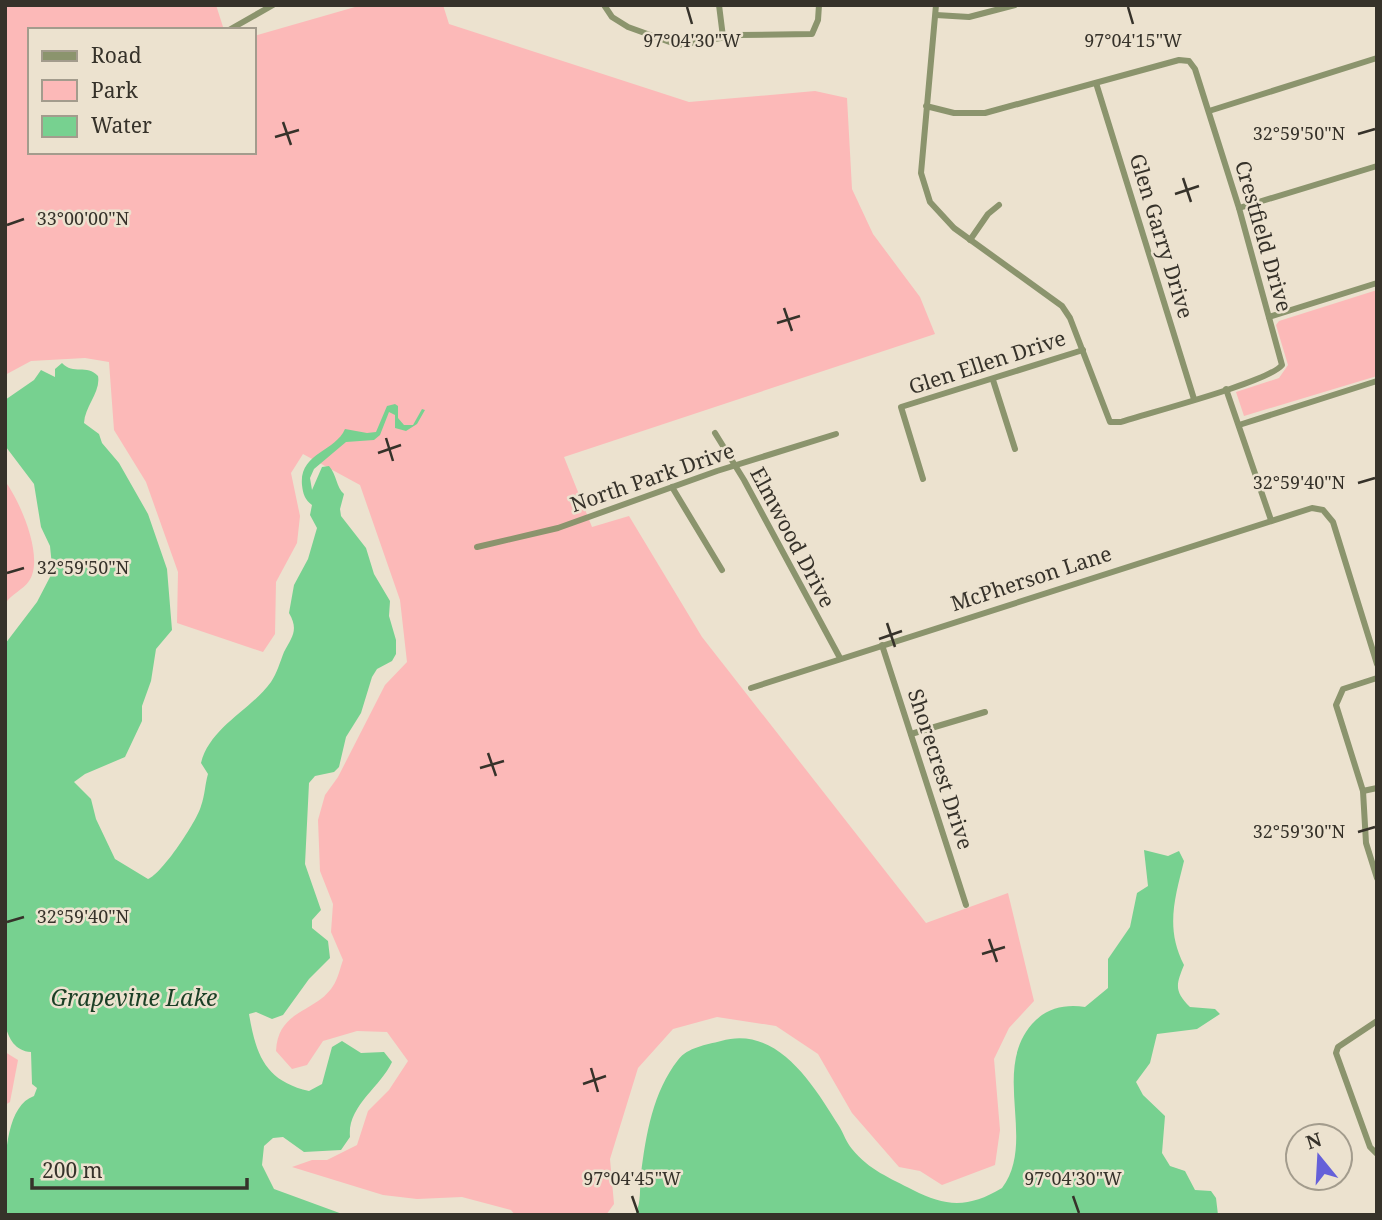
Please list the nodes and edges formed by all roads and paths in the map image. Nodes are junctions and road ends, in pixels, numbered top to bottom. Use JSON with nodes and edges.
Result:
{"nodes":[{"id":1,"x":273,"y":5,"type":"edge"},
{"id":2,"x":604,"y":5,"type":"edge"},
{"id":3,"x":719,"y":5,"type":"edge"},
{"id":4,"x":819,"y":5,"type":"edge"},
{"id":5,"x":936,"y":5,"type":"edge"},
{"id":6,"x":1015,"y":5,"type":"edge"},
{"id":7,"x":936,"y":15,"type":"junction"},
{"id":8,"x":233,"y":28,"type":"edge"},
{"id":9,"x":723,"y":37,"type":"junction"},
{"id":10,"x":1377,"y":58,"type":"edge"},
{"id":11,"x":1096,"y":83,"type":"junction"},
{"id":12,"x":926,"y":106,"type":"junction"},
{"id":13,"x":1209,"y":111,"type":"junction"},
{"id":14,"x":1377,"y":166,"type":"edge"},
{"id":15,"x":999,"y":205,"type":"dead end"},
{"id":16,"x":1239,"y":208,"type":"junction"},
{"id":17,"x":970,"y":240,"type":"junction"},
{"id":18,"x":1377,"y":283,"type":"edge"},
{"id":19,"x":1269,"y":317,"type":"junction"},
{"id":20,"x":1083,"y":350,"type":"junction"},
{"id":21,"x":993,"y":380,"type":"junction"},
{"id":22,"x":1377,"y":381,"type":"edge"},
{"id":23,"x":1226,"y":389,"type":"junction"},
{"id":24,"x":1194,"y":399,"type":"junction"},
{"id":25,"x":1239,"y":425,"type":"junction"},
{"id":26,"x":715,"y":433,"type":"dead end"},
{"id":27,"x":836,"y":434,"type":"dead end"},
{"id":28,"x":1015,"y":449,"type":"dead end"},
{"id":29,"x":735,"y":466,"type":"junction"},
{"id":30,"x":923,"y":479,"type":"dead end"},
{"id":31,"x":672,"y":487,"type":"junction"},
{"id":32,"x":1271,"y":520,"type":"junction"},
{"id":33,"x":477,"y":547,"type":"dead end"},
{"id":34,"x":722,"y":570,"type":"dead end"},
{"id":35,"x":882,"y":645,"type":"junction"},
{"id":36,"x":840,"y":658,"type":"junction"},
{"id":37,"x":1377,"y":664,"type":"edge"},
{"id":38,"x":1377,"y":678,"type":"edge"},
{"id":39,"x":751,"y":688,"type":"dead end"},
{"id":40,"x":985,"y":712,"type":"dead end"},
{"id":41,"x":911,"y":734,"type":"junction"},
{"id":42,"x":1377,"y":788,"type":"edge"},
{"id":43,"x":1363,"y":791,"type":"junction"},
{"id":44,"x":1377,"y":878,"type":"edge"},
{"id":45,"x":966,"y":905,"type":"dead end"},
{"id":46,"x":1377,"y":1021,"type":"edge"},
{"id":47,"x":1377,"y":1154,"type":"edge"}],
"edges":[{"from":1,"to":8,"type":"street"},
{"from":2,"to":9,"type":"street"},
{"from":3,"to":9,"type":"street"},
{"from":4,"to":9,"type":"street"},
{"from":5,"to":7,"type":"street"},
{"from":6,"to":7,"type":"street"},
{"from":7,"to":12,"type":"street"},
{"from":10,"to":13,"type":"street"},
{"from":11,"to":12,"type":"street"},
{"from":11,"to":13,"type":"street","name":"Crestfield Drive"},
{"from":11,"to":24,"type":"street","name":"Glen Garry Drive"},
{"from":12,"to":17,"type":"street"},
{"from":13,"to":16,"type":"street","name":"Crestfield Drive"},
{"from":14,"to":16,"type":"street"},
{"from":15,"to":17,"type":"street"},
{"from":16,"to":19,"type":"street","name":"Crestfield Drive"},
{"from":17,"to":20,"type":"street"},
{"from":18,"to":19,"type":"street"},
{"from":19,"to":23,"type":"street","name":"Crestfield Drive"},
{"from":20,"to":21,"type":"street","name":"Glen Ellen Drive"},
{"from":20,"to":24,"type":"street"},
{"from":21,"to":28,"type":"street"},
{"from":21,"to":30,"type":"street","name":"Glen Ellen Drive"},
{"from":22,"to":25,"type":"street"},
{"from":23,"to":24,"type":"street"},
{"from":23,"to":25,"type":"street"},
{"from":25,"to":32,"type":"street"},
{"from":26,"to":29,"type":"street","name":"Elmwood Drive"},
{"from":27,"to":29,"type":"street","name":"North Park Drive"},
{"from":29,"to":31,"type":"street","name":"North Park Drive"},
{"from":29,"to":36,"type":"street","name":"Elmwood Drive"},
{"from":31,"to":33,"type":"street","name":"North Park Drive"},
{"from":31,"to":34,"type":"street"},
{"from":32,"to":35,"type":"street","name":"McPherson Lane"},
{"from":32,"to":37,"type":"street","name":"McPherson Lane"},
{"from":35,"to":36,"type":"street","name":"McPherson Lane"},
{"from":35,"to":41,"type":"street","name":"Shorecrest Drive"},
{"from":36,"to":39,"type":"street","name":"McPherson Lane"},
{"from":38,"to":43,"type":"street"},
{"from":40,"to":41,"type":"street"},
{"from":41,"to":45,"type":"street","name":"Shorecrest Drive"},
{"from":42,"to":43,"type":"street"},
{"from":43,"to":44,"type":"street"},
{"from":46,"to":47,"type":"street"}]}
